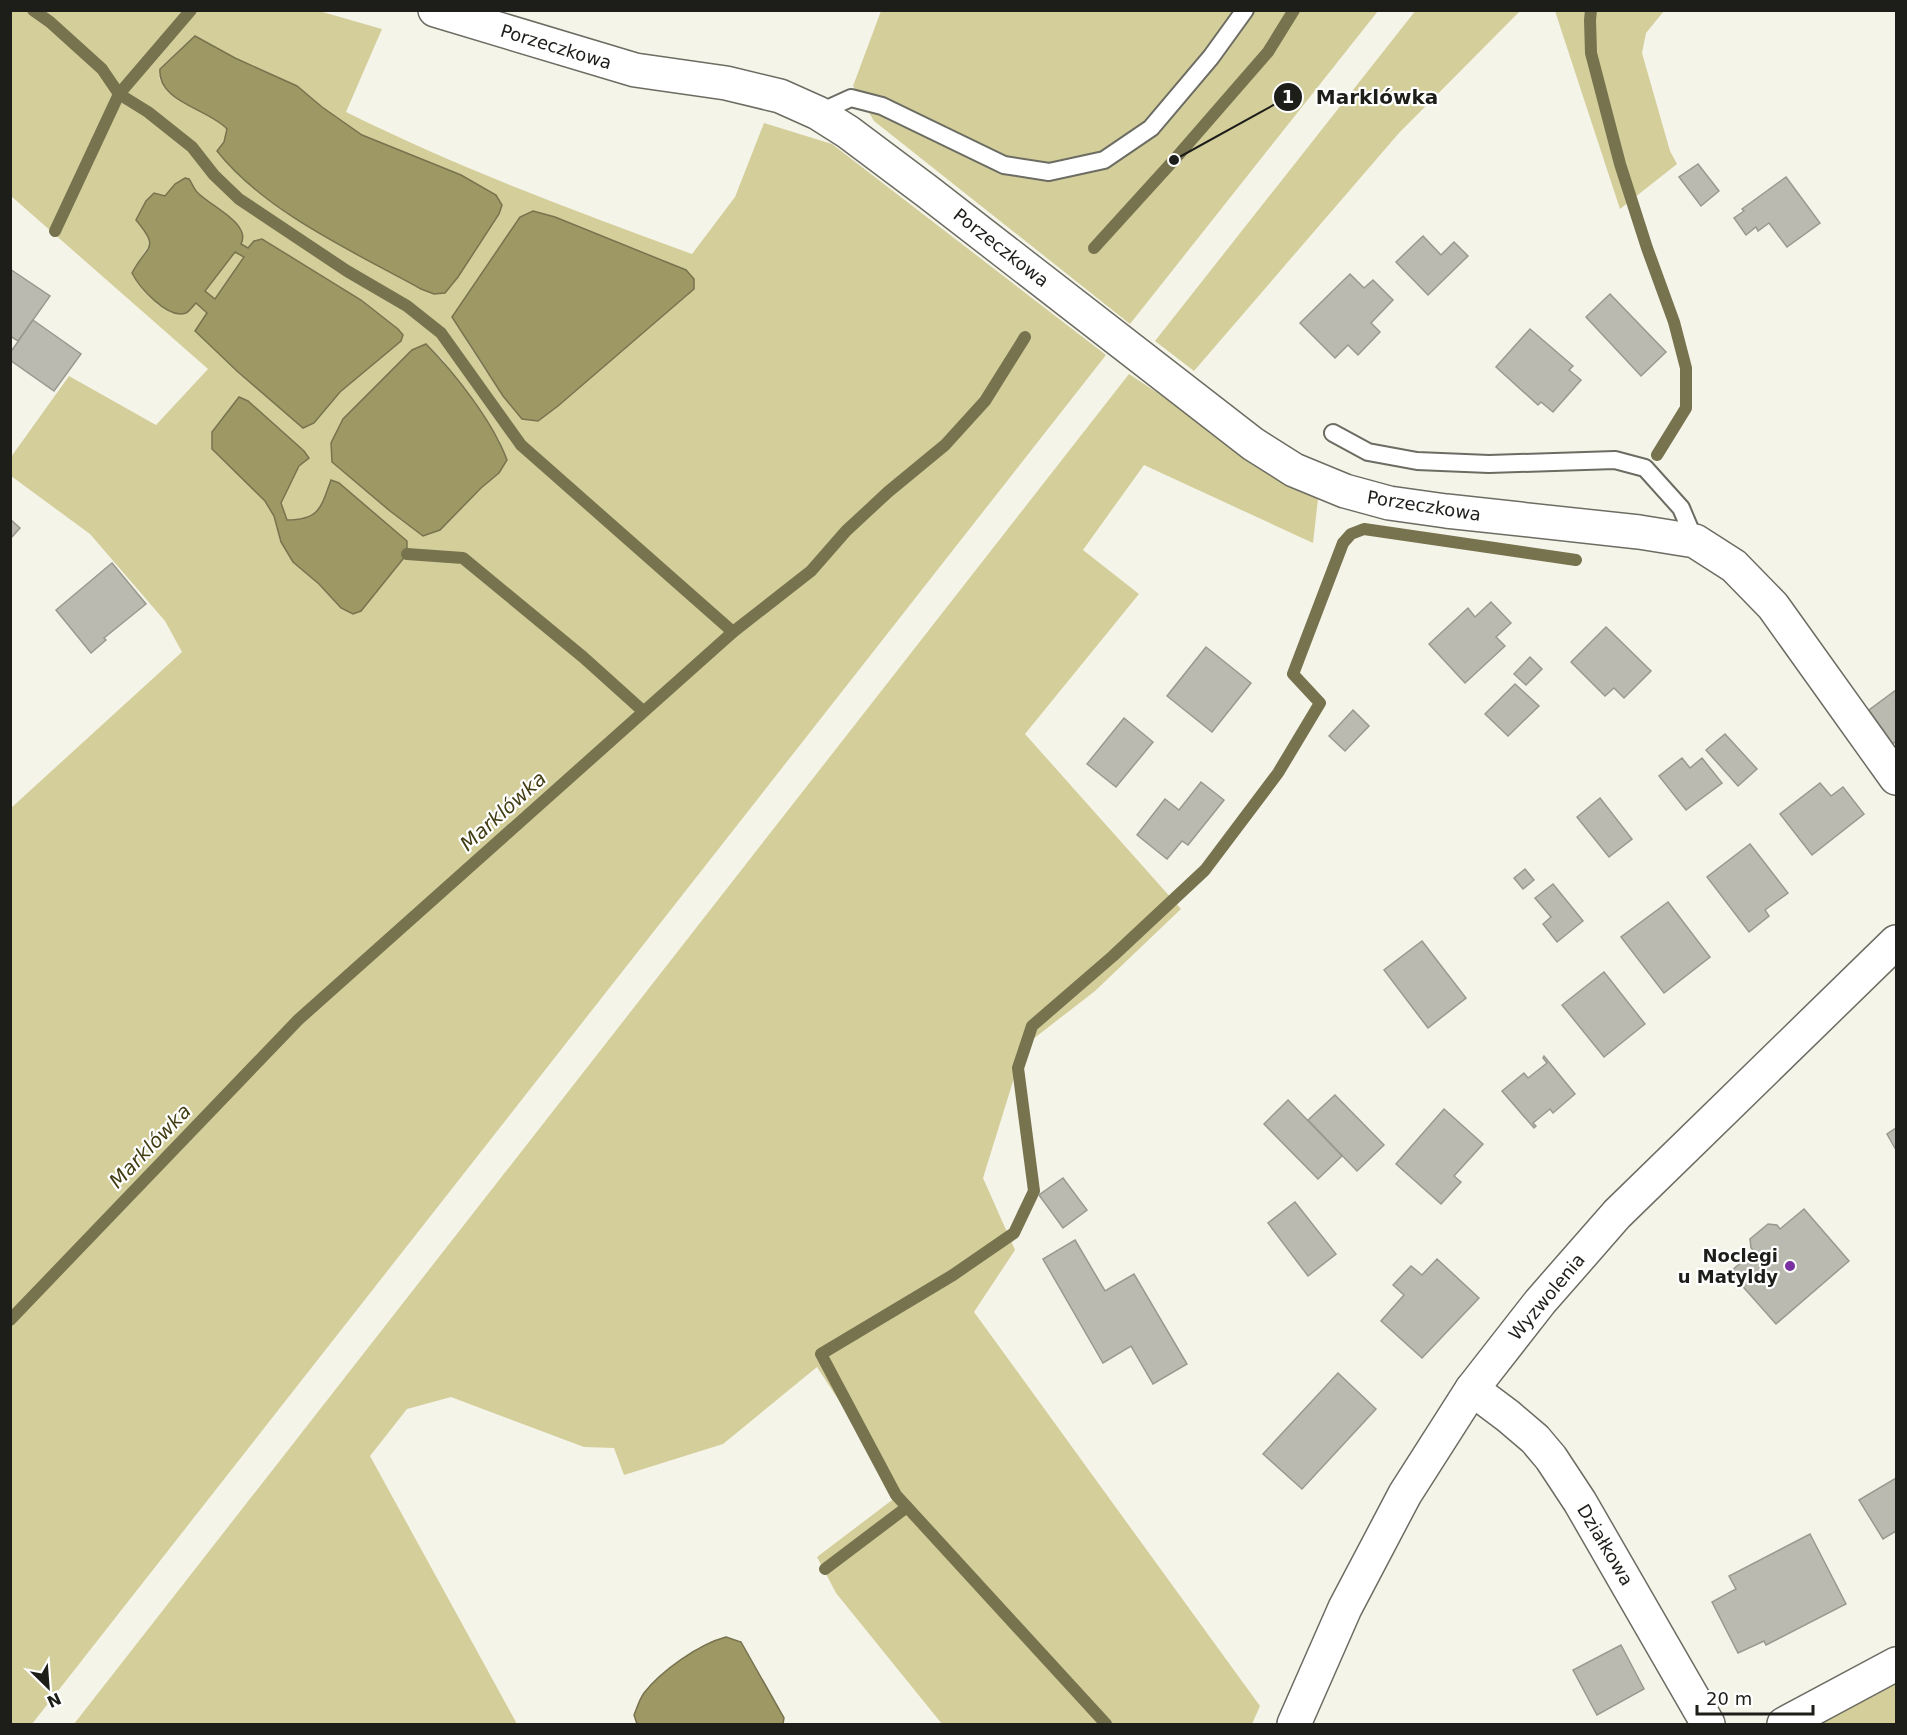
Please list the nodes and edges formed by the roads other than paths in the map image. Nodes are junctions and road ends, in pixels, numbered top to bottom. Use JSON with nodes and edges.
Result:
{"nodes":[{"id":1,"x":435,"y":10,"type":"edge"},
{"id":2,"x":1245,"y":10,"type":"edge"},
{"id":3,"x":818,"y":113,"type":"junction"},
{"id":4,"x":1333,"y":433,"type":"dead end"},
{"id":5,"x":1695,"y":541,"type":"junction"},
{"id":6,"x":1896,"y":778,"type":"edge"},
{"id":7,"x":1896,"y":942,"type":"edge"},
{"id":8,"x":1472,"y":1389,"type":"junction"},
{"id":9,"x":1896,"y":1664,"type":"edge"},
{"id":10,"x":1294,"y":1725,"type":"edge"},
{"id":11,"x":1708,"y":1725,"type":"edge"},
{"id":12,"x":1784,"y":1725,"type":"edge"}],
"edges":[{"from":1,"to":3,"type":"street","name":"Porzeczkowa"},
{"from":2,"to":3,"type":"lane"},
{"from":3,"to":5,"type":"street","name":"Porzeczkowa"},
{"from":4,"to":5,"type":"lane"},
{"from":5,"to":6,"type":"street","name":"Porzeczkowa"},
{"from":7,"to":8,"type":"street","name":"Wyzwolenia"},
{"from":8,"to":10,"type":"street","name":"Wyzwolenia"},
{"from":8,"to":11,"type":"street","name":"Działkowa"},
{"from":9,"to":12,"type":"street"}]}
